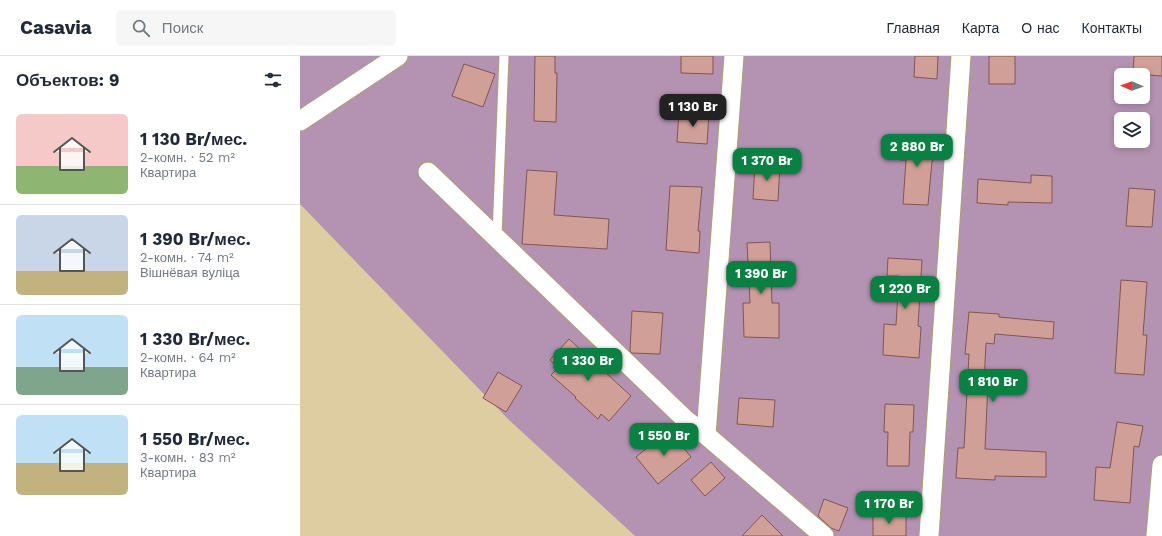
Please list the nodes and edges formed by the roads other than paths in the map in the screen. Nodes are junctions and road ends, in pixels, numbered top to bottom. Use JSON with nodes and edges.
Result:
{"nodes":[{"id":1,"x":398,"y":56,"type":"edge"},
{"id":2,"x":504,"y":56,"type":"edge"},
{"id":3,"x":734,"y":56,"type":"edge"},
{"id":4,"x":961,"y":56,"type":"edge"},
{"id":5,"x":300,"y":120,"type":"edge"},
{"id":6,"x":428,"y":172,"type":"dead end"},
{"id":7,"x":496,"y":238,"type":"junction"},
{"id":8,"x":706,"y":435,"type":"junction"},
{"id":9,"x":1162,"y":465,"type":"edge"},
{"id":10,"x":824,"y":536,"type":"edge"},
{"id":11,"x":929,"y":536,"type":"edge"},
{"id":12,"x":1156,"y":536,"type":"edge"}],
"edges":[{"from":1,"to":5,"type":"street"},
{"from":2,"to":7,"type":"lane"},
{"from":3,"to":8,"type":"street"},
{"from":4,"to":11,"type":"street"},
{"from":6,"to":7,"type":"street"},
{"from":7,"to":8,"type":"street"},
{"from":8,"to":10,"type":"street"},
{"from":9,"to":12,"type":"street"}]}
